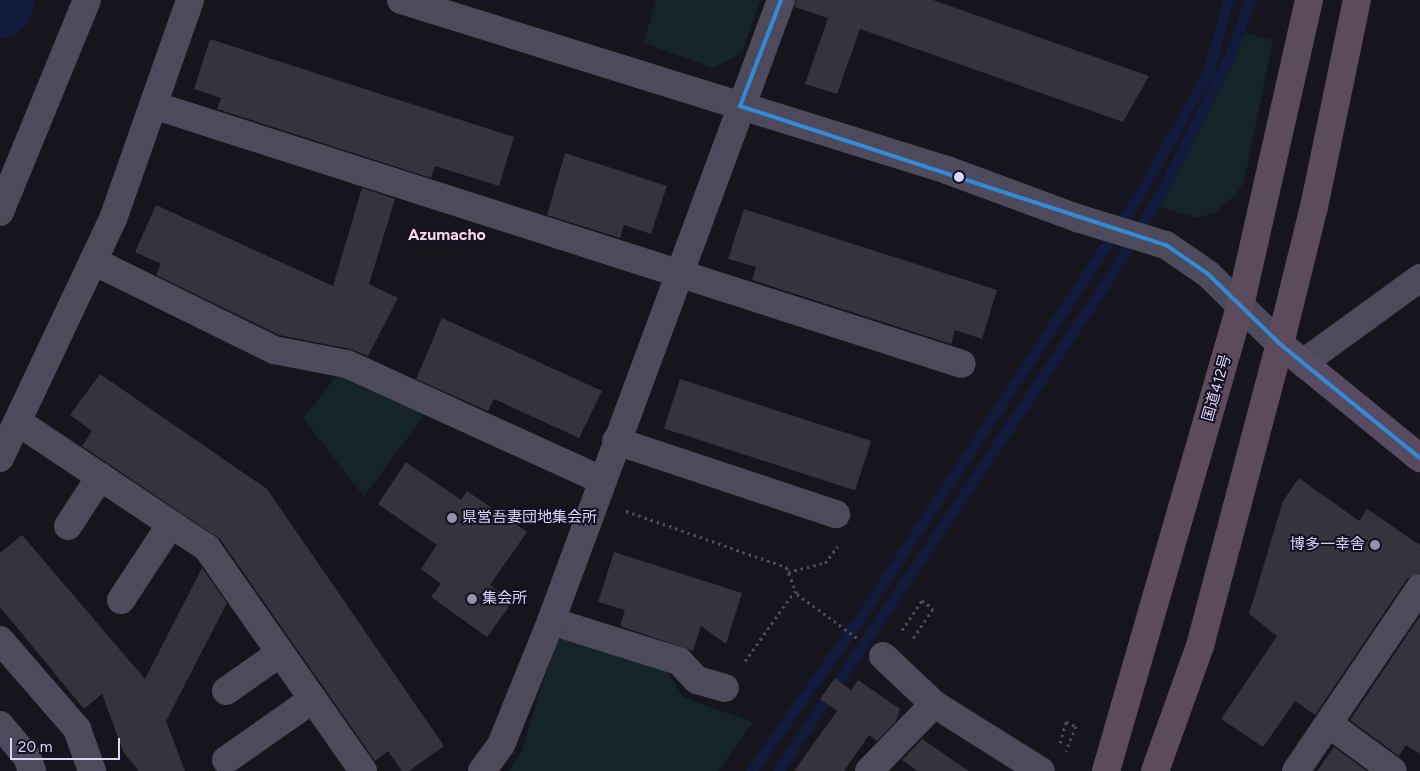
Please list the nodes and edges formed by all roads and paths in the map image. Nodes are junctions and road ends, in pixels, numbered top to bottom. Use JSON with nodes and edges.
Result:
{"nodes":[{"id":1,"x":87,"y":0,"type":"edge"},
{"id":2,"x":190,"y":0,"type":"edge"},
{"id":3,"x":401,"y":0,"type":"edge"},
{"id":4,"x":781,"y":0,"type":"edge"},
{"id":5,"x":1309,"y":0,"type":"edge"},
{"id":6,"x":1357,"y":0,"type":"edge"},
{"id":7,"x":153,"y":105,"type":"junction"},
{"id":8,"x":740,"y":106,"type":"junction"},
{"id":9,"x":0,"y":212,"type":"edge"},
{"id":10,"x":93,"y":261,"type":"junction"},
{"id":11,"x":678,"y":274,"type":"junction"},
{"id":12,"x":1420,"y":278,"type":"edge"},
{"id":13,"x":1240,"y":306,"type":"junction"},
{"id":14,"x":1280,"y":344,"type":"junction"},
{"id":15,"x":1303,"y":363,"type":"junction"},
{"id":16,"x":962,"y":364,"type":"dead end"},
{"id":17,"x":18,"y":422,"type":"junction"},
{"id":18,"x":616,"y":441,"type":"junction"},
{"id":19,"x":0,"y":458,"type":"edge"},
{"id":20,"x":1420,"y":458,"type":"edge"},
{"id":21,"x":100,"y":477,"type":"junction"},
{"id":22,"x":598,"y":490,"type":"junction"},
{"id":23,"x":836,"y":514,"type":"joint"},
{"id":24,"x":171,"y":524,"type":"junction"},
{"id":25,"x":68,"y":526,"type":"dead end"},
{"id":26,"x":788,"y":572,"type":"junction"},
{"id":27,"x":1420,"y":588,"type":"edge"},
{"id":28,"x":796,"y":591,"type":"junction"},
{"id":29,"x":121,"y":600,"type":"dead end"},
{"id":30,"x":551,"y":621,"type":"junction"},
{"id":31,"x":0,"y":640,"type":"edge"},
{"id":32,"x":910,"y":644,"type":"dead end"},
{"id":33,"x":280,"y":653,"type":"junction"},
{"id":34,"x":879,"y":654,"type":"junction"},
{"id":35,"x":725,"y":688,"type":"joint"},
{"id":36,"x":226,"y":691,"type":"dead end"},
{"id":37,"x":313,"y":699,"type":"junction"},
{"id":38,"x":934,"y":704,"type":"junction"},
{"id":39,"x":1329,"y":724,"type":"junction"},
{"id":40,"x":0,"y":725,"type":"edge"},
{"id":41,"x":1057,"y":750,"type":"dead end"},
{"id":42,"x":1064,"y":756,"type":"dead end"},
{"id":43,"x":226,"y":760,"type":"dead end"},
{"id":44,"x":361,"y":770,"type":"edge"},
{"id":45,"x":32,"y":771,"type":"edge"},
{"id":46,"x":92,"y":771,"type":"edge"},
{"id":47,"x":482,"y":771,"type":"edge"},
{"id":48,"x":869,"y":771,"type":"edge"},
{"id":49,"x":1041,"y":771,"type":"edge"},
{"id":50,"x":1106,"y":771,"type":"edge"},
{"id":51,"x":1155,"y":771,"type":"edge"},
{"id":52,"x":1296,"y":771,"type":"edge"},
{"id":53,"x":1393,"y":771,"type":"edge"}],
"edges":[{"from":1,"to":9,"type":"street"},
{"from":2,"to":7,"type":"street"},
{"from":3,"to":8,"type":"street"},
{"from":4,"to":8,"type":"street"},
{"from":5,"to":13,"type":"highway","name":"国道412号"},
{"from":6,"to":14,"type":"highway"},
{"from":7,"to":10,"type":"street"},
{"from":7,"to":11,"type":"street"},
{"from":8,"to":11,"type":"street"},
{"from":8,"to":13,"type":"street"},
{"from":10,"to":17,"type":"street"},
{"from":10,"to":22,"type":"street"},
{"from":11,"to":16,"type":"street"},
{"from":11,"to":18,"type":"street"},
{"from":12,"to":15,"type":"street"},
{"from":13,"to":14,"type":"street"},
{"from":13,"to":50,"type":"highway","name":"国道412号"},
{"from":14,"to":15,"type":"main road"},
{"from":14,"to":51,"type":"highway"},
{"from":15,"to":20,"type":"main road"},
{"from":17,"to":19,"type":"street"},
{"from":17,"to":21,"type":"street"},
{"from":18,"to":22,"type":"street"},
{"from":18,"to":23,"type":"street"},
{"from":21,"to":24,"type":"street"},
{"from":21,"to":25,"type":"street"},
{"from":22,"to":26,"type":"path"},
{"from":22,"to":30,"type":"street"},
{"from":23,"to":26,"type":"path"},
{"from":24,"to":29,"type":"street"},
{"from":24,"to":33,"type":"street"},
{"from":26,"to":28,"type":"path"},
{"from":27,"to":39,"type":"street"},
{"from":28,"to":34,"type":"path"},
{"from":28,"to":35,"type":"path"},
{"from":30,"to":35,"type":"street"},
{"from":30,"to":47,"type":"street"},
{"from":31,"to":46,"type":"street"},
{"from":32,"to":34,"type":"path"},
{"from":33,"to":36,"type":"street"},
{"from":33,"to":37,"type":"street"},
{"from":34,"to":38,"type":"street"},
{"from":37,"to":43,"type":"street"},
{"from":37,"to":44,"type":"street"},
{"from":38,"to":48,"type":"street"},
{"from":38,"to":49,"type":"street"},
{"from":39,"to":52,"type":"street"},
{"from":39,"to":53,"type":"street"},
{"from":40,"to":45,"type":"street"},
{"from":41,"to":42,"type":"path"}]}
